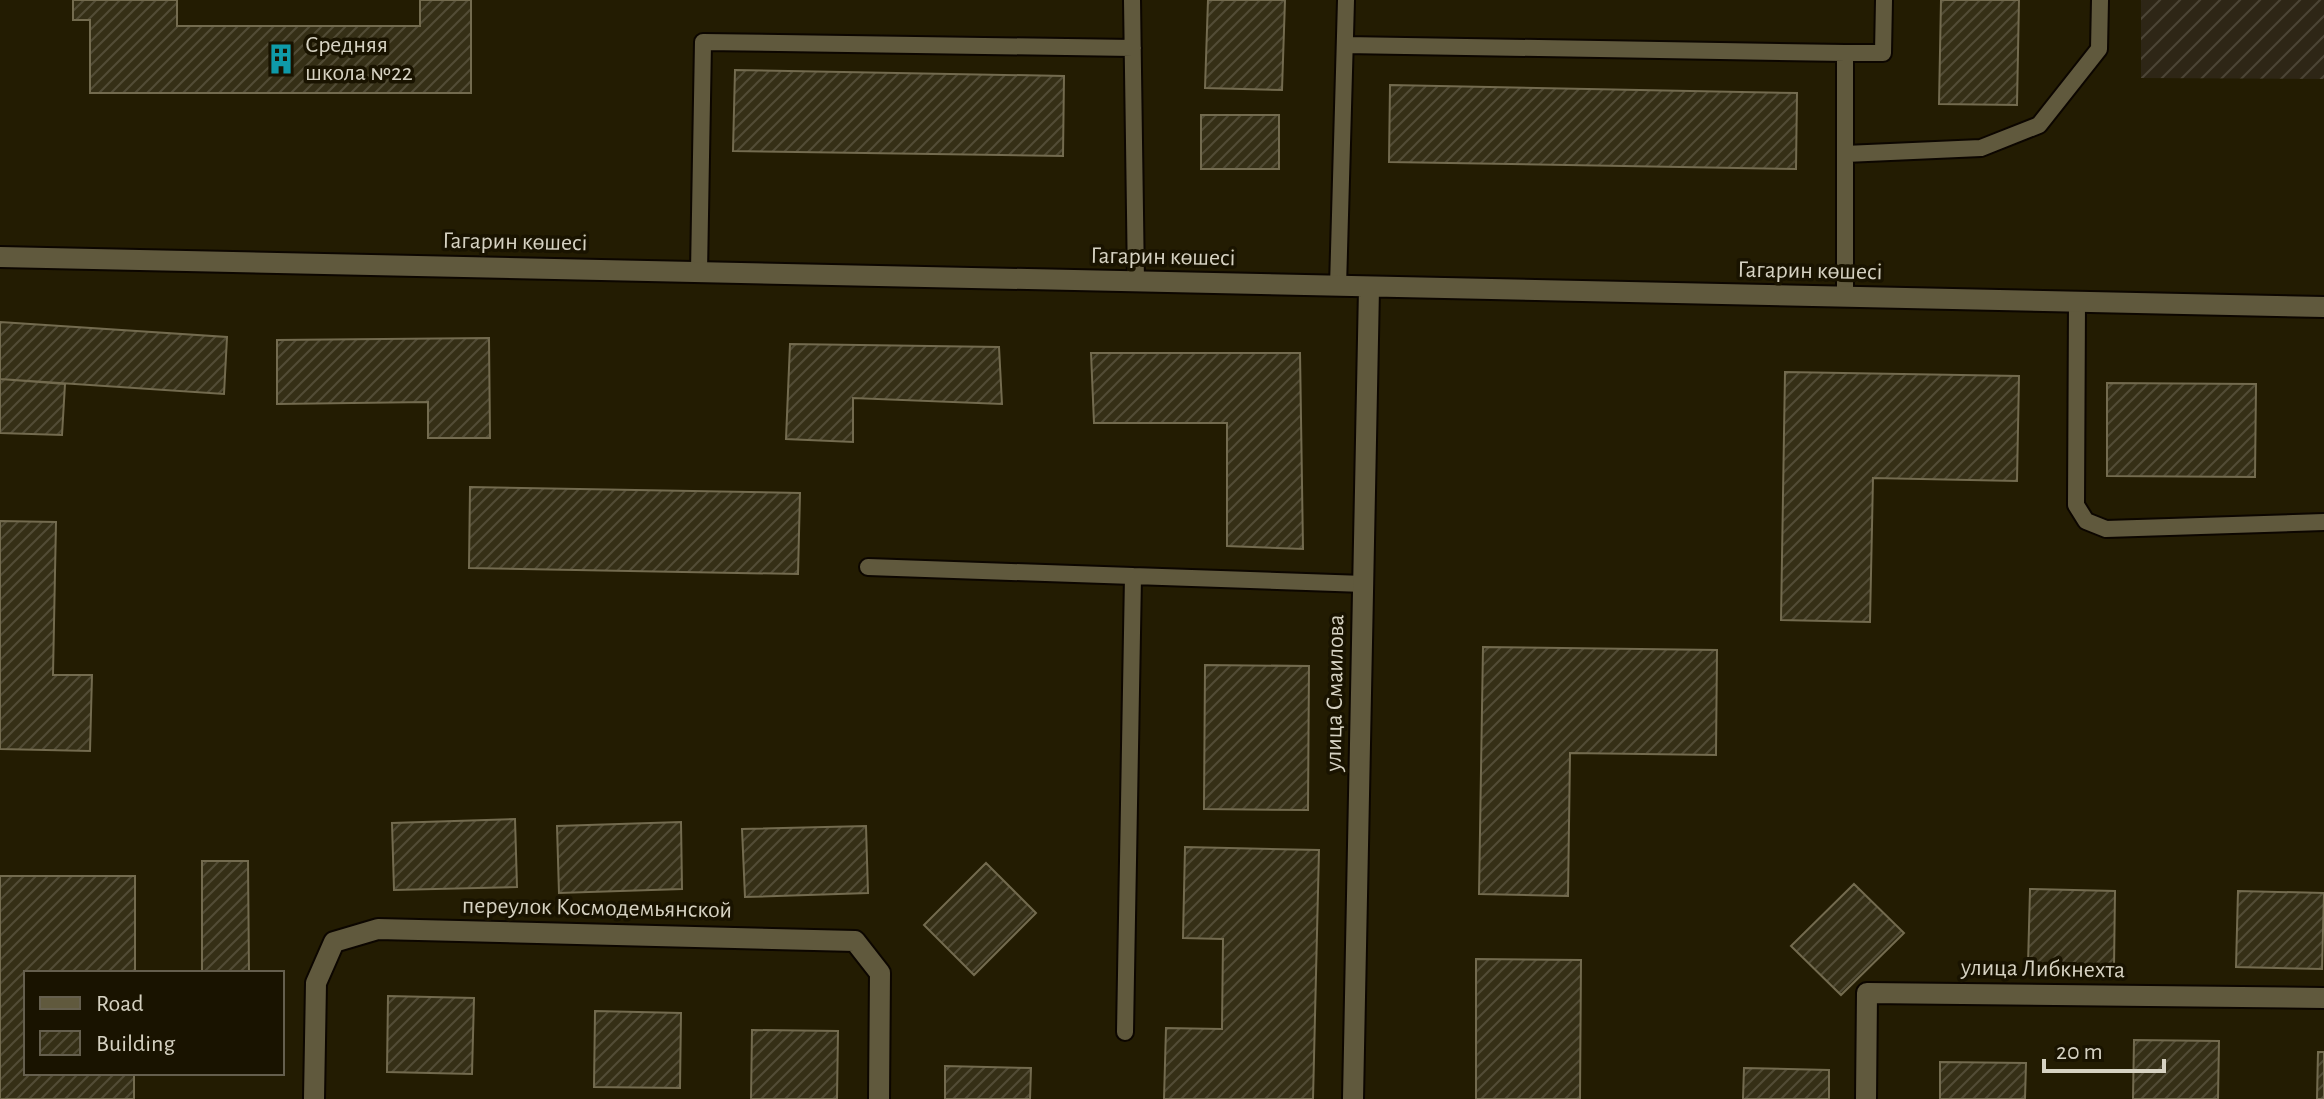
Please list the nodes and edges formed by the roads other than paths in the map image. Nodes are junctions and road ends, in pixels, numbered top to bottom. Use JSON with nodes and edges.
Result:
{"nodes":[{"id":1,"x":1132,"y":0,"type":"edge"},
{"id":2,"x":1346,"y":0,"type":"edge"},
{"id":3,"x":1884,"y":0,"type":"edge"},
{"id":4,"x":2100,"y":0,"type":"edge"},
{"id":5,"x":1345,"y":45,"type":"junction"},
{"id":6,"x":1133,"y":48,"type":"junction"},
{"id":7,"x":1845,"y":53,"type":"junction"},
{"id":8,"x":1845,"y":154,"type":"junction"},
{"id":9,"x":0,"y":257,"type":"edge"},
{"id":10,"x":699,"y":272,"type":"junction"},
{"id":11,"x":1136,"y":283,"type":"junction"},
{"id":12,"x":1338,"y":287,"type":"junction"},
{"id":13,"x":1369,"y":288,"type":"junction"},
{"id":14,"x":1845,"y":297,"type":"junction"},
{"id":15,"x":2077,"y":302,"type":"junction"},
{"id":16,"x":2324,"y":307,"type":"edge"},
{"id":17,"x":2324,"y":522,"type":"edge"},
{"id":18,"x":868,"y":567,"type":"dead end"},
{"id":19,"x":1133,"y":576,"type":"junction"},
{"id":20,"x":1364,"y":584,"type":"junction"},
{"id":21,"x":2324,"y":998,"type":"edge"},
{"id":22,"x":1125,"y":1032,"type":"dead end"},
{"id":23,"x":314,"y":1099,"type":"edge"},
{"id":24,"x":879,"y":1099,"type":"edge"},
{"id":25,"x":1353,"y":1099,"type":"edge"},
{"id":26,"x":1866,"y":1099,"type":"edge"}],
"edges":[{"from":1,"to":6,"type":"lane"},
{"from":2,"to":5,"type":"lane"},
{"from":3,"to":7,"type":"lane"},
{"from":4,"to":8,"type":"lane"},
{"from":5,"to":7,"type":"lane"},
{"from":5,"to":12,"type":"lane"},
{"from":6,"to":10,"type":"lane"},
{"from":6,"to":11,"type":"lane"},
{"from":7,"to":8,"type":"lane"},
{"from":8,"to":14,"type":"lane"},
{"from":9,"to":10,"type":"street","name":"Гагарин көшесі"},
{"from":10,"to":11,"type":"street","name":"Гагарин көшесі"},
{"from":11,"to":12,"type":"street","name":"Гагарин көшесі"},
{"from":12,"to":13,"type":"street","name":"Гагарин көшесі"},
{"from":13,"to":14,"type":"street","name":"Гагарин көшесі"},
{"from":13,"to":20,"type":"street","name":"улица Смаилова"},
{"from":14,"to":15,"type":"street","name":"Гагарин көшесі"},
{"from":15,"to":16,"type":"street","name":"Гагарин көшесі"},
{"from":15,"to":17,"type":"lane"},
{"from":18,"to":19,"type":"lane"},
{"from":19,"to":20,"type":"lane"},
{"from":19,"to":22,"type":"lane"},
{"from":20,"to":25,"type":"street","name":"улица Смаилова"},
{"from":21,"to":26,"type":"street","name":"улица Либкнехта"},
{"from":23,"to":24,"type":"street","name":"переулок Космодемьянской"}]}
